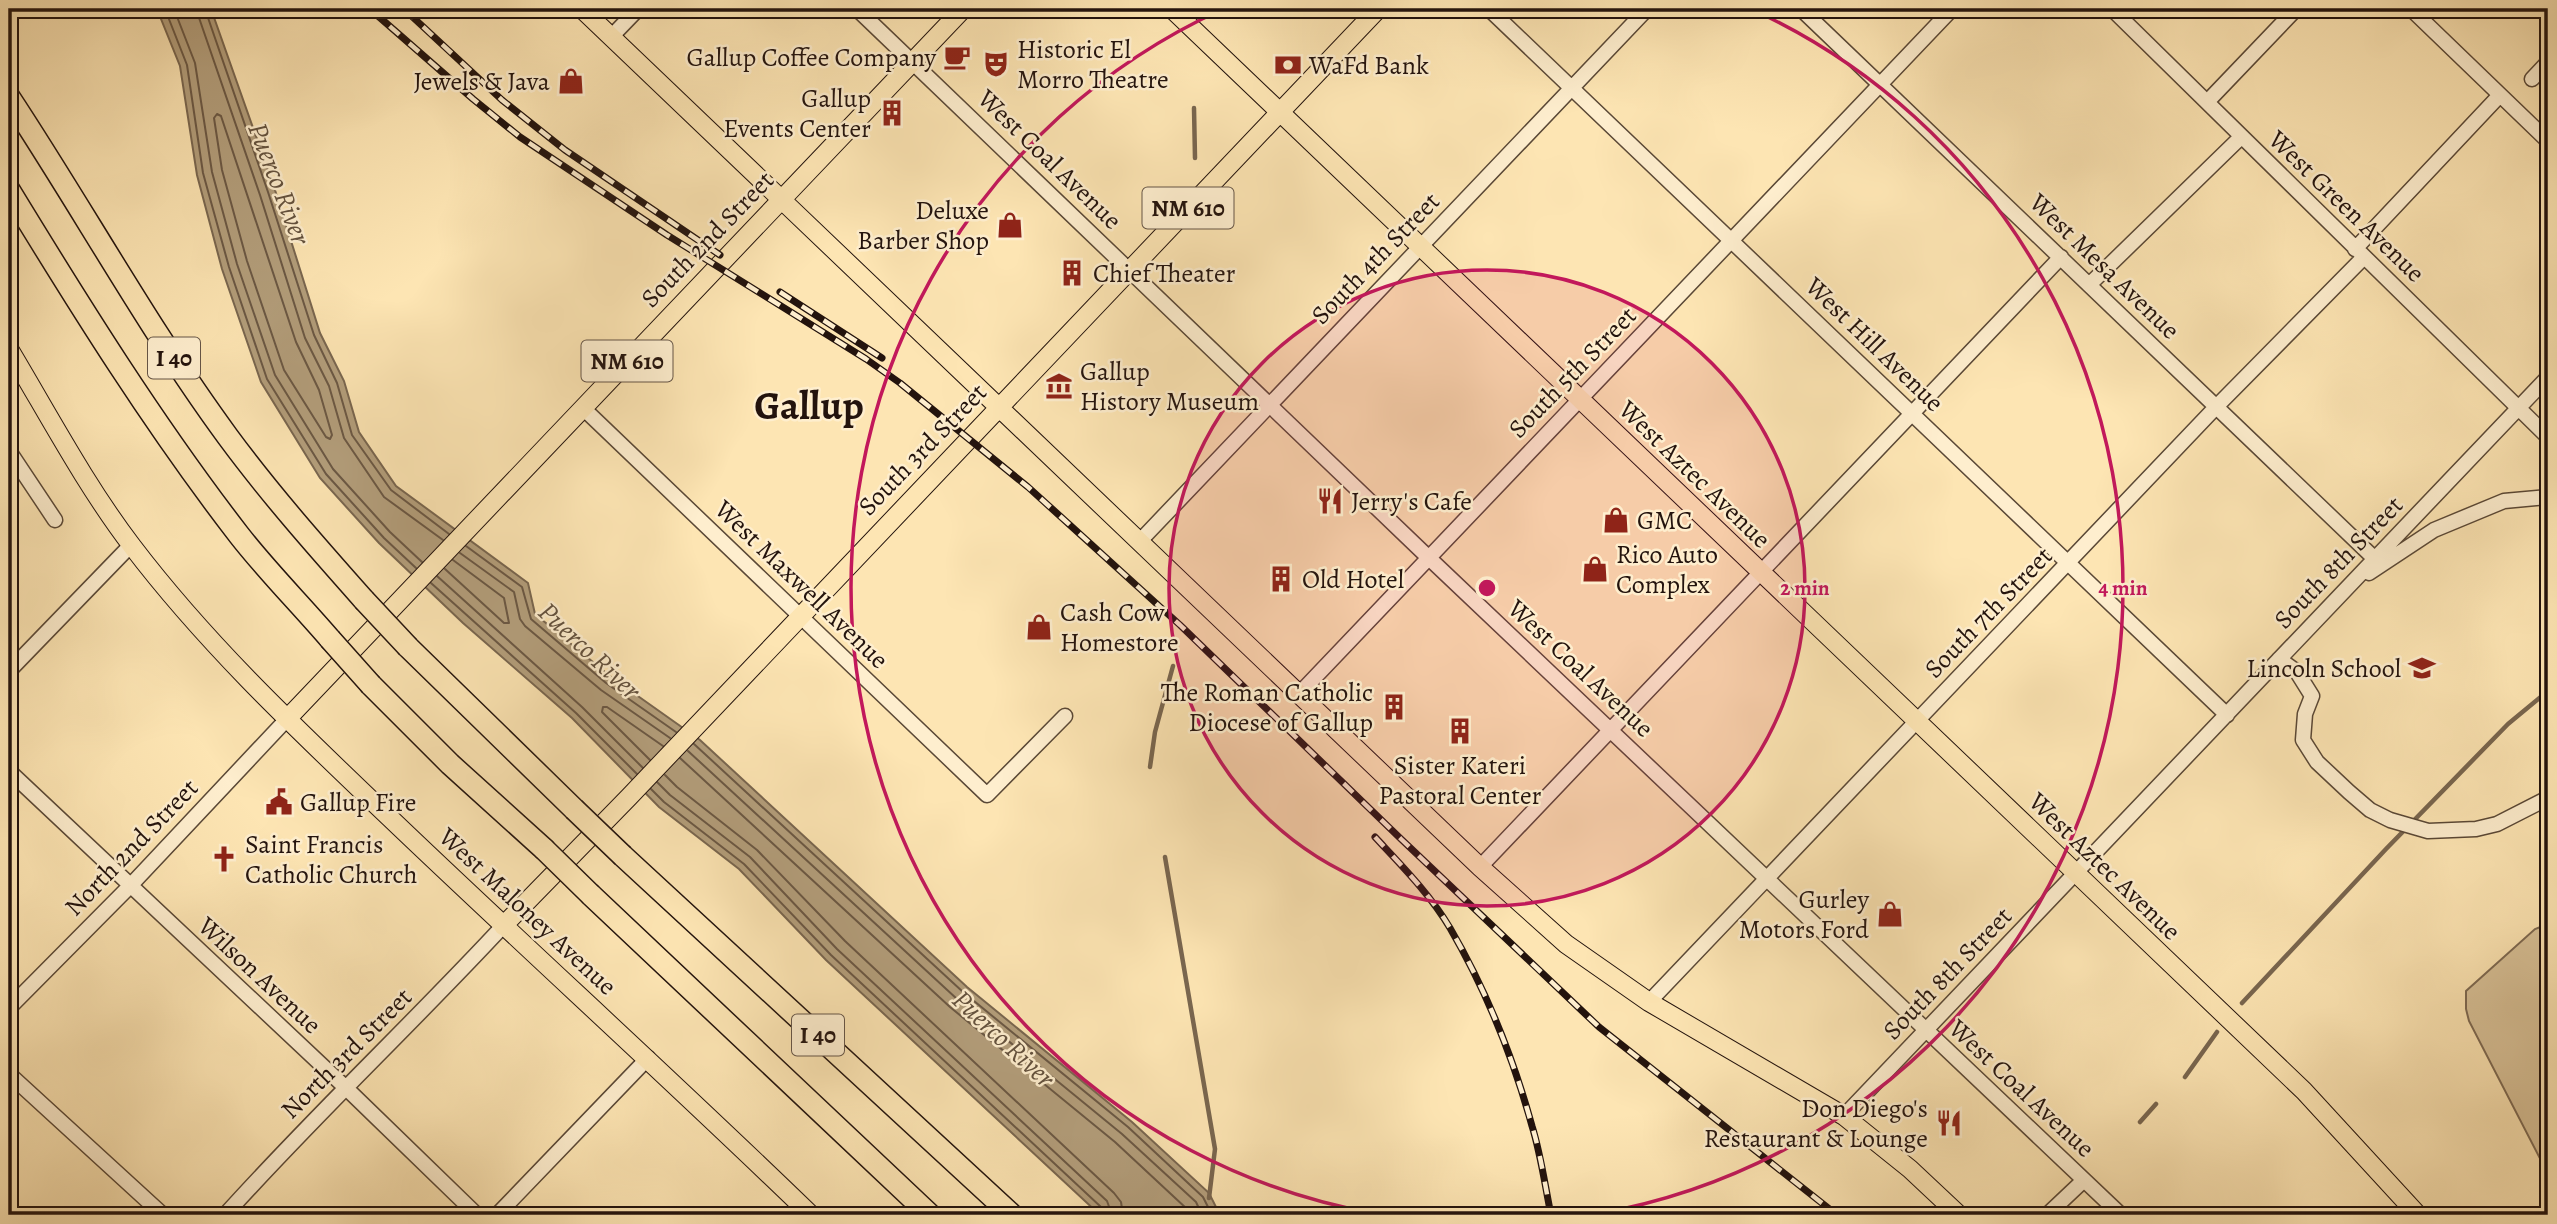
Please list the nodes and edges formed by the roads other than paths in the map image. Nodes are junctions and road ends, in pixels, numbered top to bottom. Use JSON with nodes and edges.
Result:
{"nodes":[{"id":1,"x":582,"y":9,"type":"edge"},
{"id":2,"x":638,"y":9,"type":"edge"},
{"id":3,"x":857,"y":9,"type":"edge"},
{"id":4,"x":963,"y":9,"type":"edge"},
{"id":5,"x":1171,"y":9,"type":"edge"},
{"id":6,"x":1377,"y":9,"type":"edge"},
{"id":7,"x":1489,"y":9,"type":"edge"},
{"id":8,"x":1647,"y":9,"type":"edge"},
{"id":9,"x":1801,"y":9,"type":"edge"},
{"id":10,"x":1952,"y":9,"type":"edge"},
{"id":11,"x":2112,"y":9,"type":"edge"},
{"id":12,"x":2296,"y":9,"type":"edge"},
{"id":13,"x":2411,"y":9,"type":"edge"},
{"id":14,"x":611,"y":37,"type":"junction"},
{"id":15,"x":912,"y":62,"type":"junction"},
{"id":16,"x":2548,"y":62,"type":"edge"},
{"id":17,"x":2532,"y":79,"type":"dead end"},
{"id":18,"x":1880,"y":84,"type":"junction"},
{"id":19,"x":1572,"y":88,"type":"junction"},
{"id":20,"x":2500,"y":95,"type":"junction"},
{"id":21,"x":9,"y":97,"type":"edge"},
{"id":22,"x":2208,"y":101,"type":"junction"},
{"id":23,"x":1279,"y":112,"type":"junction"},
{"id":24,"x":2241,"y":137,"type":"junction"},
{"id":25,"x":2548,"y":141,"type":"edge"},
{"id":26,"x":9,"y":190,"type":"edge"},
{"id":27,"x":782,"y":199,"type":"junction"},
{"id":28,"x":1731,"y":240,"type":"junction"},
{"id":29,"x":1420,"y":247,"type":"junction"},
{"id":30,"x":2360,"y":253,"type":"junction"},
{"id":31,"x":2061,"y":257,"type":"junction"},
{"id":32,"x":1131,"y":271,"type":"junction"},
{"id":33,"x":2089,"y":285,"type":"junction"},
{"id":34,"x":9,"y":349,"type":"edge"},
{"id":35,"x":2548,"y":377,"type":"edge"},
{"id":36,"x":1580,"y":399,"type":"junction"},
{"id":37,"x":1270,"y":404,"type":"junction"},
{"id":38,"x":999,"y":406,"type":"junction"},
{"id":39,"x":2216,"y":407,"type":"junction"},
{"id":40,"x":583,"y":408,"type":"junction"},
{"id":41,"x":2519,"y":408,"type":"junction"},
{"id":42,"x":1912,"y":414,"type":"junction"},
{"id":43,"x":2548,"y":437,"type":"edge"},
{"id":44,"x":9,"y":451,"type":"edge"},
{"id":45,"x":2548,"y":497,"type":"edge"},
{"id":46,"x":55,"y":520,"type":"dead end"},
{"id":47,"x":1139,"y":541,"type":"junction"},
{"id":48,"x":131,"y":545,"type":"junction"},
{"id":49,"x":1430,"y":559,"type":"junction"},
{"id":50,"x":2375,"y":559,"type":"junction"},
{"id":51,"x":2068,"y":563,"type":"junction"},
{"id":52,"x":1760,"y":573,"type":"junction"},
{"id":53,"x":2347,"y":588,"type":"junction"},
{"id":54,"x":799,"y":616,"type":"junction"},
{"id":55,"x":2279,"y":659,"type":"junction"},
{"id":56,"x":9,"y":671,"type":"edge"},
{"id":57,"x":1299,"y":694,"type":"junction"},
{"id":58,"x":2227,"y":715,"type":"junction"},
{"id":59,"x":1065,"y":716,"type":"dead end"},
{"id":60,"x":287,"y":719,"type":"junction"},
{"id":61,"x":1916,"y":722,"type":"junction"},
{"id":62,"x":1611,"y":730,"type":"junction"},
{"id":63,"x":9,"y":771,"type":"edge"},
{"id":64,"x":2548,"y":798,"type":"edge"},
{"id":65,"x":1480,"y":867,"type":"junction"},
{"id":66,"x":2075,"y":874,"type":"junction"},
{"id":67,"x":1767,"y":879,"type":"junction"},
{"id":68,"x":130,"y":886,"type":"junction"},
{"id":69,"x":503,"y":926,"type":"junction"},
{"id":70,"x":1649,"y":1002,"type":"junction"},
{"id":71,"x":9,"y":1008,"type":"edge"},
{"id":72,"x":1925,"y":1030,"type":"junction"},
{"id":73,"x":648,"y":1058,"type":"junction"},
{"id":74,"x":9,"y":1073,"type":"edge"},
{"id":75,"x":345,"y":1087,"type":"junction"},
{"id":76,"x":1844,"y":1116,"type":"junction"},
{"id":77,"x":2084,"y":1180,"type":"junction"},
{"id":78,"x":801,"y":1212,"type":"edge"},
{"id":79,"x":163,"y":1215,"type":"edge"},
{"id":80,"x":225,"y":1215,"type":"edge"},
{"id":81,"x":477,"y":1215,"type":"edge"},
{"id":82,"x":497,"y":1215,"type":"edge"},
{"id":83,"x":930,"y":1215,"type":"edge"},
{"id":84,"x":1012,"y":1215,"type":"edge"},
{"id":85,"x":1959,"y":1215,"type":"edge"},
{"id":86,"x":2047,"y":1215,"type":"edge"},
{"id":87,"x":2121,"y":1215,"type":"edge"},
{"id":88,"x":2418,"y":1215,"type":"edge"}],
"edges":[{"from":1,"to":14,"type":"main road"},
{"from":2,"to":14,"type":"street"},
{"from":3,"to":15,"type":"street","name":"West Coal Avenue"},
{"from":4,"to":15,"type":"main road","name":"South 2nd Street","number":"NM 610"},
{"from":5,"to":23,"type":"main road","name":"West Aztec Avenue"},
{"from":6,"to":23,"type":"main road","name":"South 3rd Street","number":"NM 610"},
{"from":7,"to":19,"type":"street","name":"West Hill Avenue"},
{"from":8,"to":19,"type":"street","name":"South 4th Street"},
{"from":9,"to":18,"type":"street","name":"West Mesa Avenue"},
{"from":10,"to":18,"type":"street"},
{"from":11,"to":22,"type":"street","name":"West Green Avenue"},
{"from":12,"to":22,"type":"street"},
{"from":13,"to":20,"type":"street"},
{"from":14,"to":27,"type":"main road"},
{"from":15,"to":27,"type":"main road","name":"South 2nd Street","number":"NM 610"},
{"from":15,"to":32,"type":"street","name":"West Coal Avenue"},
{"from":16,"to":17,"type":"street"},
{"from":18,"to":28,"type":"street","name":"South 5th Street"},
{"from":18,"to":31,"type":"street","name":"West Mesa Avenue"},
{"from":19,"to":28,"type":"street","name":"West Hill Avenue"},
{"from":19,"to":29,"type":"street","name":"South 4th Street"},
{"from":20,"to":25,"type":"street"},
{"from":20,"to":30,"type":"street","name":"South 7th Street"},
{"from":21,"to":84,"type":"highway","number":"I 40","bridge":true},
{"from":22,"to":24,"type":"street","name":"West Green Avenue"},
{"from":23,"to":29,"type":"main road","name":"West Aztec Avenue"},
{"from":23,"to":32,"type":"main road","name":"South 3rd Street","number":"NM 610"},
{"from":24,"to":30,"type":"street","name":"West Green Avenue"},
{"from":24,"to":33,"type":"street"},
{"from":26,"to":83,"type":"highway","number":"I 40","bridge":true},
{"from":27,"to":38,"type":"main road"},
{"from":27,"to":40,"type":"main road","name":"South 2nd Street","number":"NM 610"},
{"from":28,"to":36,"type":"street","name":"South 5th Street"},
{"from":28,"to":42,"type":"street","name":"West Hill Avenue"},
{"from":29,"to":36,"type":"main road","name":"West Aztec Avenue"},
{"from":29,"to":37,"type":"street","name":"South 4th Street"},
{"from":30,"to":39,"type":"street","name":"South 7th Street"},
{"from":30,"to":41,"type":"street","name":"West Green Avenue"},
{"from":31,"to":33,"type":"street","name":"West Mesa Avenue"},
{"from":31,"to":42,"type":"street"},
{"from":32,"to":37,"type":"street","name":"West Coal Avenue"},
{"from":32,"to":38,"type":"main road","name":"South 3rd Street","number":"NM 610"},
{"from":33,"to":39,"type":"street","name":"West Mesa Avenue"},
{"from":34,"to":48,"type":"main road","name":"West Maloney Avenue"},
{"from":35,"to":41,"type":"street","name":"South 8th Street"},
{"from":36,"to":49,"type":"street","name":"South 5th Street"},
{"from":36,"to":52,"type":"main road","name":"West Aztec Avenue"},
{"from":37,"to":47,"type":"street","name":"South 4th Street"},
{"from":37,"to":49,"type":"street","name":"West Coal Avenue"},
{"from":38,"to":47,"type":"main road"},
{"from":38,"to":54,"type":"main road","name":"South 3rd Street","number":"NM 610"},
{"from":39,"to":50,"type":"street","name":"West Mesa Avenue"},
{"from":39,"to":51,"type":"street","name":"South 7th Street"},
{"from":40,"to":54,"type":"street","name":"West Maxwell Avenue"},
{"from":40,"to":60,"type":"main road","name":"South 2nd Street","number":"NM 610"},
{"from":41,"to":43,"type":"street","name":"West Green Avenue"},
{"from":41,"to":50,"type":"street","name":"South 8th Street"},
{"from":42,"to":51,"type":"street","name":"West Hill Avenue"},
{"from":42,"to":52,"type":"street"},
{"from":44,"to":46,"type":"street"},
{"from":45,"to":53,"type":"street"},
{"from":47,"to":57,"type":"main road"},
{"from":48,"to":56,"type":"street"},
{"from":48,"to":60,"type":"main road","name":"West Maloney Avenue"},
{"from":49,"to":57,"type":"street","name":"South 5th Street"},
{"from":49,"to":62,"type":"street","name":"West Coal Avenue"},
{"from":50,"to":53,"type":"street","name":"South 8th Street"},
{"from":51,"to":58,"type":"street","name":"West Hill Avenue"},
{"from":51,"to":61,"type":"street","name":"South 7th Street"},
{"from":52,"to":61,"type":"main road","name":"West Aztec Avenue"},
{"from":52,"to":62,"type":"street"},
{"from":53,"to":55,"type":"street","name":"South 8th Street"},
{"from":54,"to":59,"type":"street","name":"West Maxwell Avenue"},
{"from":54,"to":69,"type":"main road","name":"South 3rd Street","number":"NM 610"},
{"from":55,"to":58,"type":"street","name":"South 8th Street"},
{"from":55,"to":64,"type":"street"},
{"from":57,"to":65,"type":"main road"},
{"from":58,"to":66,"type":"street","name":"South 8th Street"},
{"from":60,"to":68,"type":"street","name":"North 2nd Street"},
{"from":60,"to":69,"type":"main road","name":"West Maloney Avenue"},
{"from":61,"to":66,"type":"main road","name":"West Aztec Avenue"},
{"from":61,"to":67,"type":"street","name":"South 7th Street"},
{"from":62,"to":65,"type":"street"},
{"from":62,"to":67,"type":"street","name":"West Coal Avenue"},
{"from":63,"to":68,"type":"street","name":"Wilson Avenue"},
{"from":65,"to":70,"type":"main road"},
{"from":66,"to":72,"type":"street","name":"South 8th Street"},
{"from":66,"to":88,"type":"main road","name":"West Aztec Avenue"},
{"from":67,"to":70,"type":"street","name":"South 7th Street"},
{"from":67,"to":72,"type":"street","name":"West Coal Avenue"},
{"from":68,"to":71,"type":"street","name":"North 2nd Street"},
{"from":68,"to":75,"type":"street","name":"Wilson Avenue"},
{"from":69,"to":73,"type":"main road","name":"West Maloney Avenue"},
{"from":69,"to":75,"type":"street","name":"North 3rd Street"},
{"from":70,"to":76,"type":"main road"},
{"from":72,"to":76,"type":"street","name":"South 8th Street"},
{"from":72,"to":77,"type":"street","name":"West Coal Avenue"},
{"from":73,"to":78,"type":"main road","name":"West Maloney Avenue"},
{"from":73,"to":82,"type":"street"},
{"from":74,"to":79,"type":"street"},
{"from":75,"to":80,"type":"street","name":"North 3rd Street"},
{"from":75,"to":81,"type":"street","name":"Wilson Avenue"},
{"from":76,"to":85,"type":"main road"},
{"from":77,"to":86,"type":"street"},
{"from":77,"to":87,"type":"street","name":"West Coal Avenue"}]}
